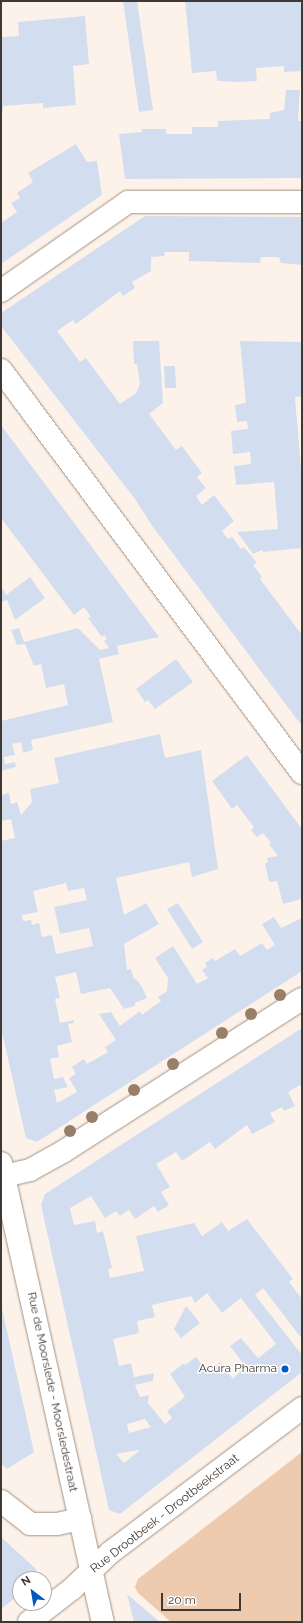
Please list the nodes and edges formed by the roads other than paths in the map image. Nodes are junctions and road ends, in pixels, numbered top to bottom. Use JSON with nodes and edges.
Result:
{"nodes":[{"id":1,"x":302,"y":202,"type":"edge"},
{"id":2,"x":1,"y":291,"type":"edge"},
{"id":3,"x":1,"y":370,"type":"edge"},
{"id":4,"x":302,"y":773,"type":"edge"},
{"id":5,"x":302,"y":999,"type":"edge"},
{"id":6,"x":2,"y":1170,"type":"edge"},
{"id":7,"x":302,"y":1408,"type":"edge"},
{"id":8,"x":1,"y":1501,"type":"edge"},
{"id":9,"x":80,"y":1519,"type":"junction"},
{"id":10,"x":91,"y":1570,"type":"junction"},
{"id":11,"x":29,"y":1622,"type":"edge"},
{"id":12,"x":103,"y":1622,"type":"edge"}],
"edges":[{"from":1,"to":2,"type":"street"},
{"from":3,"to":4,"type":"street"},
{"from":5,"to":6,"type":"street"},
{"from":6,"to":9,"type":"street","name":"Rue de Moorslede - Moorsledestraat"},
{"from":7,"to":10,"type":"street","name":"Rue Drootbeek - Drootbeekstraat"},
{"from":8,"to":9,"type":"street"},
{"from":9,"to":10,"type":"street","name":"Rue de Moorslede - Moorsledestraat"},
{"from":10,"to":11,"type":"street","name":"Rue Drootbeek - Drootbeekstraat"},
{"from":10,"to":12,"type":"street","name":"Rue de Moorslede - Moorsledestraat"}]}
